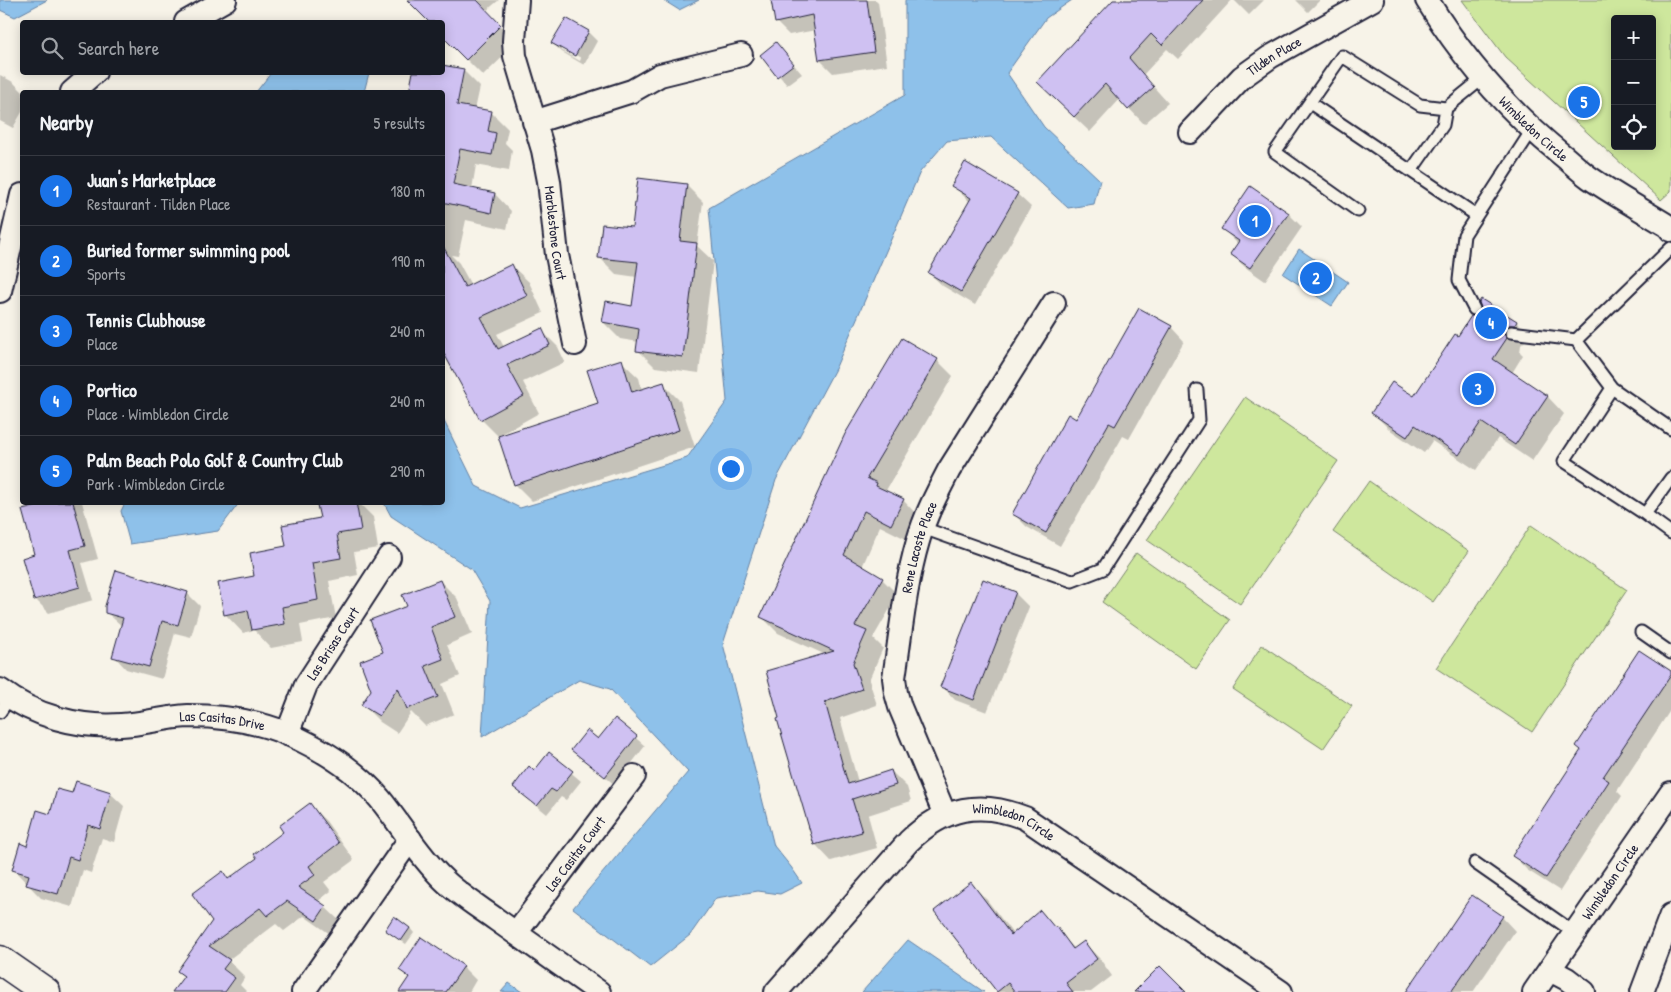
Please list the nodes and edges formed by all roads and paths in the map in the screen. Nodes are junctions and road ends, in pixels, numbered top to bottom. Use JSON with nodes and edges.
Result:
{"nodes":[{"id":1,"x":225,"y":0,"type":"edge"},
{"id":2,"x":517,"y":0,"type":"edge"},
{"id":3,"x":1372,"y":0,"type":"edge"},
{"id":4,"x":1427,"y":0,"type":"edge"},
{"id":5,"x":190,"y":20,"type":"edge"},
{"id":6,"x":741,"y":55,"type":"dead end"},
{"id":7,"x":92,"y":75,"type":"edge"},
{"id":8,"x":1483,"y":78,"type":"junction"},
{"id":9,"x":74,"y":90,"type":"edge"},
{"id":10,"x":1310,"y":103,"type":"junction"},
{"id":11,"x":1446,"y":108,"type":"junction"},
{"id":12,"x":534,"y":122,"type":"junction"},
{"id":13,"x":1532,"y":130,"type":"junction"},
{"id":14,"x":1190,"y":132,"type":"dead end"},
{"id":15,"x":1411,"y":172,"type":"junction"},
{"id":16,"x":20,"y":204,"type":"edge"},
{"id":17,"x":1358,"y":211,"type":"dead end"},
{"id":18,"x":1476,"y":215,"type":"junction"},
{"id":19,"x":1670,"y":232,"type":"edge"},
{"id":20,"x":0,"y":291,"type":"edge"},
{"id":21,"x":1054,"y":303,"type":"dead end"},
{"id":22,"x":1474,"y":309,"type":"dead end"},
{"id":23,"x":1511,"y":332,"type":"dead end"},
{"id":24,"x":1576,"y":340,"type":"junction"},
{"id":25,"x":575,"y":344,"type":"dead end"},
{"id":26,"x":1612,"y":388,"type":"junction"},
{"id":27,"x":1197,"y":390,"type":"dead end"},
{"id":28,"x":1671,"y":429,"type":"edge"},
{"id":29,"x":1671,"y":478,"type":"edge"},
{"id":30,"x":1645,"y":514,"type":"junction"},
{"id":31,"x":923,"y":528,"type":"junction"},
{"id":32,"x":1671,"y":533,"type":"edge"},
{"id":33,"x":389,"y":557,"type":"dead end"},
{"id":34,"x":1641,"y":632,"type":"dead end"},
{"id":35,"x":1671,"y":653,"type":"edge"},
{"id":36,"x":3,"y":700,"type":"edge"},
{"id":37,"x":286,"y":734,"type":"junction"},
{"id":38,"x":634,"y":776,"type":"dead end"},
{"id":39,"x":1671,"y":793,"type":"edge"},
{"id":40,"x":944,"y":815,"type":"junction"},
{"id":41,"x":410,"y":839,"type":"junction"},
{"id":42,"x":1475,"y":863,"type":"dead end"},
{"id":43,"x":1671,"y":915,"type":"edge"},
{"id":44,"x":516,"y":933,"type":"junction"},
{"id":45,"x":1575,"y":933,"type":"junction"},
{"id":46,"x":0,"y":960,"type":"edge"},
{"id":47,"x":1550,"y":970,"type":"junction"},
{"id":48,"x":46,"y":992,"type":"edge"},
{"id":49,"x":304,"y":992,"type":"edge"},
{"id":50,"x":599,"y":992,"type":"edge"},
{"id":51,"x":776,"y":992,"type":"edge"},
{"id":52,"x":1280,"y":992,"type":"edge"},
{"id":53,"x":1534,"y":992,"type":"edge"},
{"id":54,"x":1584,"y":992,"type":"edge"},
{"id":55,"x":1642,"y":992,"type":"edge"}],
"edges":[{"from":1,"to":5,"type":"street"},
{"from":2,"to":12,"type":"street","name":"Marblestone Court"},
{"from":3,"to":14,"type":"street","name":"Tilden Place"},
{"from":4,"to":8,"type":"street","name":"Wimbledon Circle"},
{"from":6,"to":12,"type":"street"},
{"from":7,"to":9,"type":"street"},
{"from":8,"to":11,"type":"lane"},
{"from":8,"to":13,"type":"street","name":"Wimbledon Circle"},
{"from":10,"to":11,"type":"lane"},
{"from":10,"to":15,"type":"lane"},
{"from":10,"to":17,"type":"lane"},
{"from":11,"to":15,"type":"lane"},
{"from":12,"to":25,"type":"street","name":"Marblestone Court"},
{"from":13,"to":18,"type":"lane"},
{"from":13,"to":19,"type":"street","name":"Wimbledon Circle"},
{"from":15,"to":18,"type":"lane"},
{"from":16,"to":20,"type":"street"},
{"from":18,"to":22,"type":"lane"},
{"from":19,"to":24,"type":"lane"},
{"from":21,"to":31,"type":"street","name":"Rene Lacoste Place"},
{"from":23,"to":24,"type":"lane"},
{"from":24,"to":26,"type":"lane"},
{"from":26,"to":28,"type":"lane"},
{"from":26,"to":30,"type":"lane"},
{"from":27,"to":31,"type":"lane"},
{"from":29,"to":30,"type":"lane"},
{"from":30,"to":32,"type":"lane"},
{"from":31,"to":40,"type":"street","name":"Rene Lacoste Place"},
{"from":33,"to":37,"type":"street","name":"Las Brisas Court"},
{"from":34,"to":35,"type":"lane"},
{"from":36,"to":37,"type":"street","name":"Las Casitas Drive"},
{"from":37,"to":41,"type":"street","name":"Las Casitas Drive"},
{"from":38,"to":44,"type":"street","name":"Las Casitas Court"},
{"from":39,"to":45,"type":"street","name":"Wimbledon Circle"},
{"from":40,"to":51,"type":"street","name":"Wimbledon Circle"},
{"from":40,"to":52,"type":"street","name":"Wimbledon Circle"},
{"from":41,"to":44,"type":"street","name":"Las Casitas Drive"},
{"from":41,"to":49,"type":"street"},
{"from":42,"to":45,"type":"lane"},
{"from":43,"to":55,"type":"street"},
{"from":44,"to":50,"type":"street","name":"Las Casitas Drive"},
{"from":45,"to":47,"type":"street","name":"Wimbledon Circle"},
{"from":46,"to":48,"type":"street"},
{"from":47,"to":53,"type":"street","name":"Wimbledon Circle"},
{"from":47,"to":54,"type":"street"}]}
